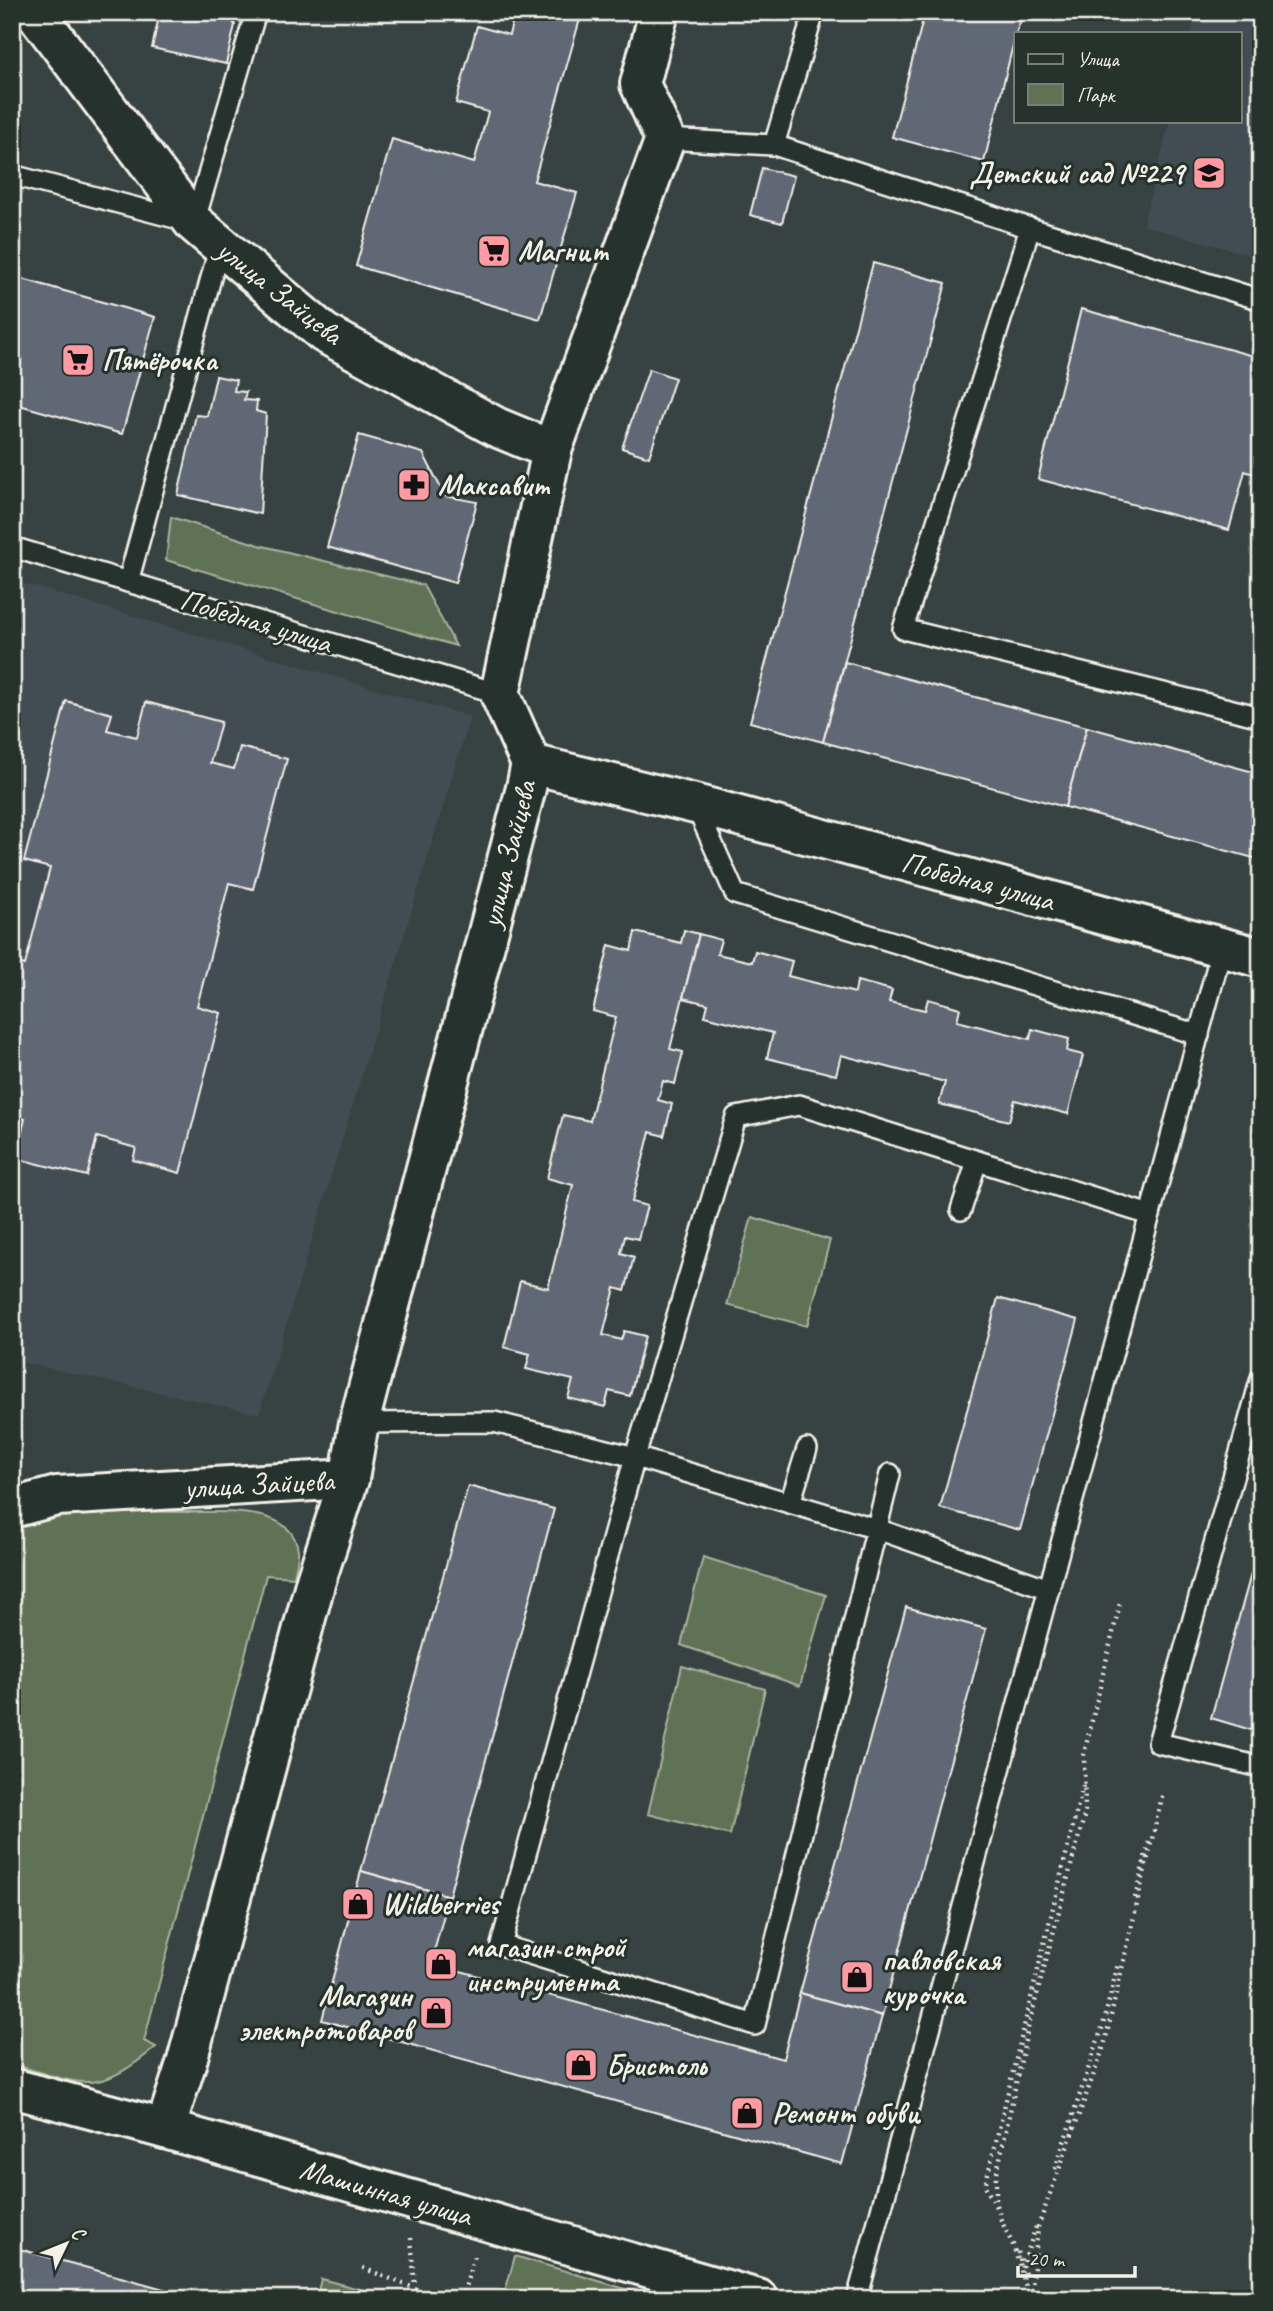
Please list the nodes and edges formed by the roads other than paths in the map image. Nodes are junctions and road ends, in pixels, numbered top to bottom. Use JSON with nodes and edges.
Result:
{"nodes":[{"id":1,"x":35,"y":12,"type":"edge"},
{"id":2,"x":256,"y":12,"type":"edge"},
{"id":3,"x":659,"y":12,"type":"edge"},
{"id":4,"x":814,"y":12,"type":"edge"},
{"id":5,"x":665,"y":139,"type":"junction"},
{"id":6,"x":774,"y":145,"type":"junction"},
{"id":7,"x":12,"y":175,"type":"edge"},
{"id":8,"x":1030,"y":228,"type":"junction"},
{"id":9,"x":207,"y":234,"type":"junction"},
{"id":10,"x":1261,"y":300,"type":"edge"},
{"id":11,"x":552,"y":450,"type":"junction"},
{"id":12,"x":12,"y":547,"type":"edge"},
{"id":13,"x":128,"y":582,"type":"junction"},
{"id":14,"x":500,"y":694,"type":"junction"},
{"id":15,"x":1261,"y":717,"type":"edge"},
{"id":16,"x":531,"y":764,"type":"junction"},
{"id":17,"x":695,"y":804,"type":"junction"},
{"id":18,"x":1222,"y":948,"type":"junction"},
{"id":19,"x":1261,"y":958,"type":"edge"},
{"id":20,"x":1199,"y":1035,"type":"junction"},
{"id":21,"x":977,"y":1161,"type":"junction"},
{"id":22,"x":961,"y":1210,"type":"dead end"},
{"id":23,"x":1150,"y":1214,"type":"junction"},
{"id":24,"x":1261,"y":1378,"type":"edge"},
{"id":25,"x":359,"y":1423,"type":"junction"},
{"id":26,"x":807,"y":1449,"type":"dead end"},
{"id":27,"x":635,"y":1457,"type":"junction"},
{"id":28,"x":890,"y":1474,"type":"dead end"},
{"id":29,"x":349,"y":1479,"type":"junction"},
{"id":30,"x":790,"y":1503,"type":"junction"},
{"id":31,"x":12,"y":1508,"type":"edge"},
{"id":32,"x":877,"y":1529,"type":"junction"},
{"id":33,"x":1049,"y":1589,"type":"junction"},
{"id":34,"x":1261,"y":1767,"type":"edge"},
{"id":35,"x":12,"y":2088,"type":"edge"},
{"id":36,"x":165,"y":2129,"type":"junction"},
{"id":37,"x":758,"y":2299,"type":"edge"},
{"id":38,"x":857,"y":2299,"type":"edge"}],
"edges":[{"from":1,"to":9,"type":"street","name":"улица Зайцева"},
{"from":2,"to":9,"type":"lane"},
{"from":3,"to":5,"type":"street"},
{"from":4,"to":6,"type":"lane"},
{"from":5,"to":6,"type":"lane"},
{"from":5,"to":11,"type":"street"},
{"from":6,"to":8,"type":"lane"},
{"from":7,"to":9,"type":"lane"},
{"from":8,"to":10,"type":"lane"},
{"from":8,"to":15,"type":"lane"},
{"from":9,"to":11,"type":"street","name":"улица Зайцева"},
{"from":9,"to":13,"type":"lane"},
{"from":11,"to":14,"type":"street"},
{"from":12,"to":13,"type":"lane","name":"Победная улица"},
{"from":13,"to":14,"type":"lane","name":"Победная улица"},
{"from":14,"to":16,"type":"street","name":"улица Зайцева"},
{"from":16,"to":17,"type":"street","name":"Победная улица"},
{"from":16,"to":25,"type":"street","name":"улица Зайцева"},
{"from":17,"to":18,"type":"street","name":"Победная улица"},
{"from":17,"to":20,"type":"lane"},
{"from":18,"to":19,"type":"street","name":"Победная улица"},
{"from":18,"to":20,"type":"lane"},
{"from":20,"to":23,"type":"lane"},
{"from":21,"to":22,"type":"lane"},
{"from":21,"to":23,"type":"lane"},
{"from":21,"to":27,"type":"lane"},
{"from":23,"to":33,"type":"lane"},
{"from":24,"to":34,"type":"lane"},
{"from":25,"to":27,"type":"lane"},
{"from":25,"to":29,"type":"street","name":"улица Зайцева"},
{"from":26,"to":30,"type":"lane"},
{"from":27,"to":30,"type":"lane"},
{"from":27,"to":32,"type":"lane"},
{"from":28,"to":32,"type":"lane"},
{"from":29,"to":31,"type":"street","name":"улица Зайцева"},
{"from":29,"to":36,"type":"street"},
{"from":30,"to":32,"type":"lane"},
{"from":32,"to":33,"type":"lane"},
{"from":33,"to":38,"type":"lane"},
{"from":35,"to":36,"type":"street","name":"Машинная улица"},
{"from":36,"to":37,"type":"street","name":"Машинная улица"}]}
